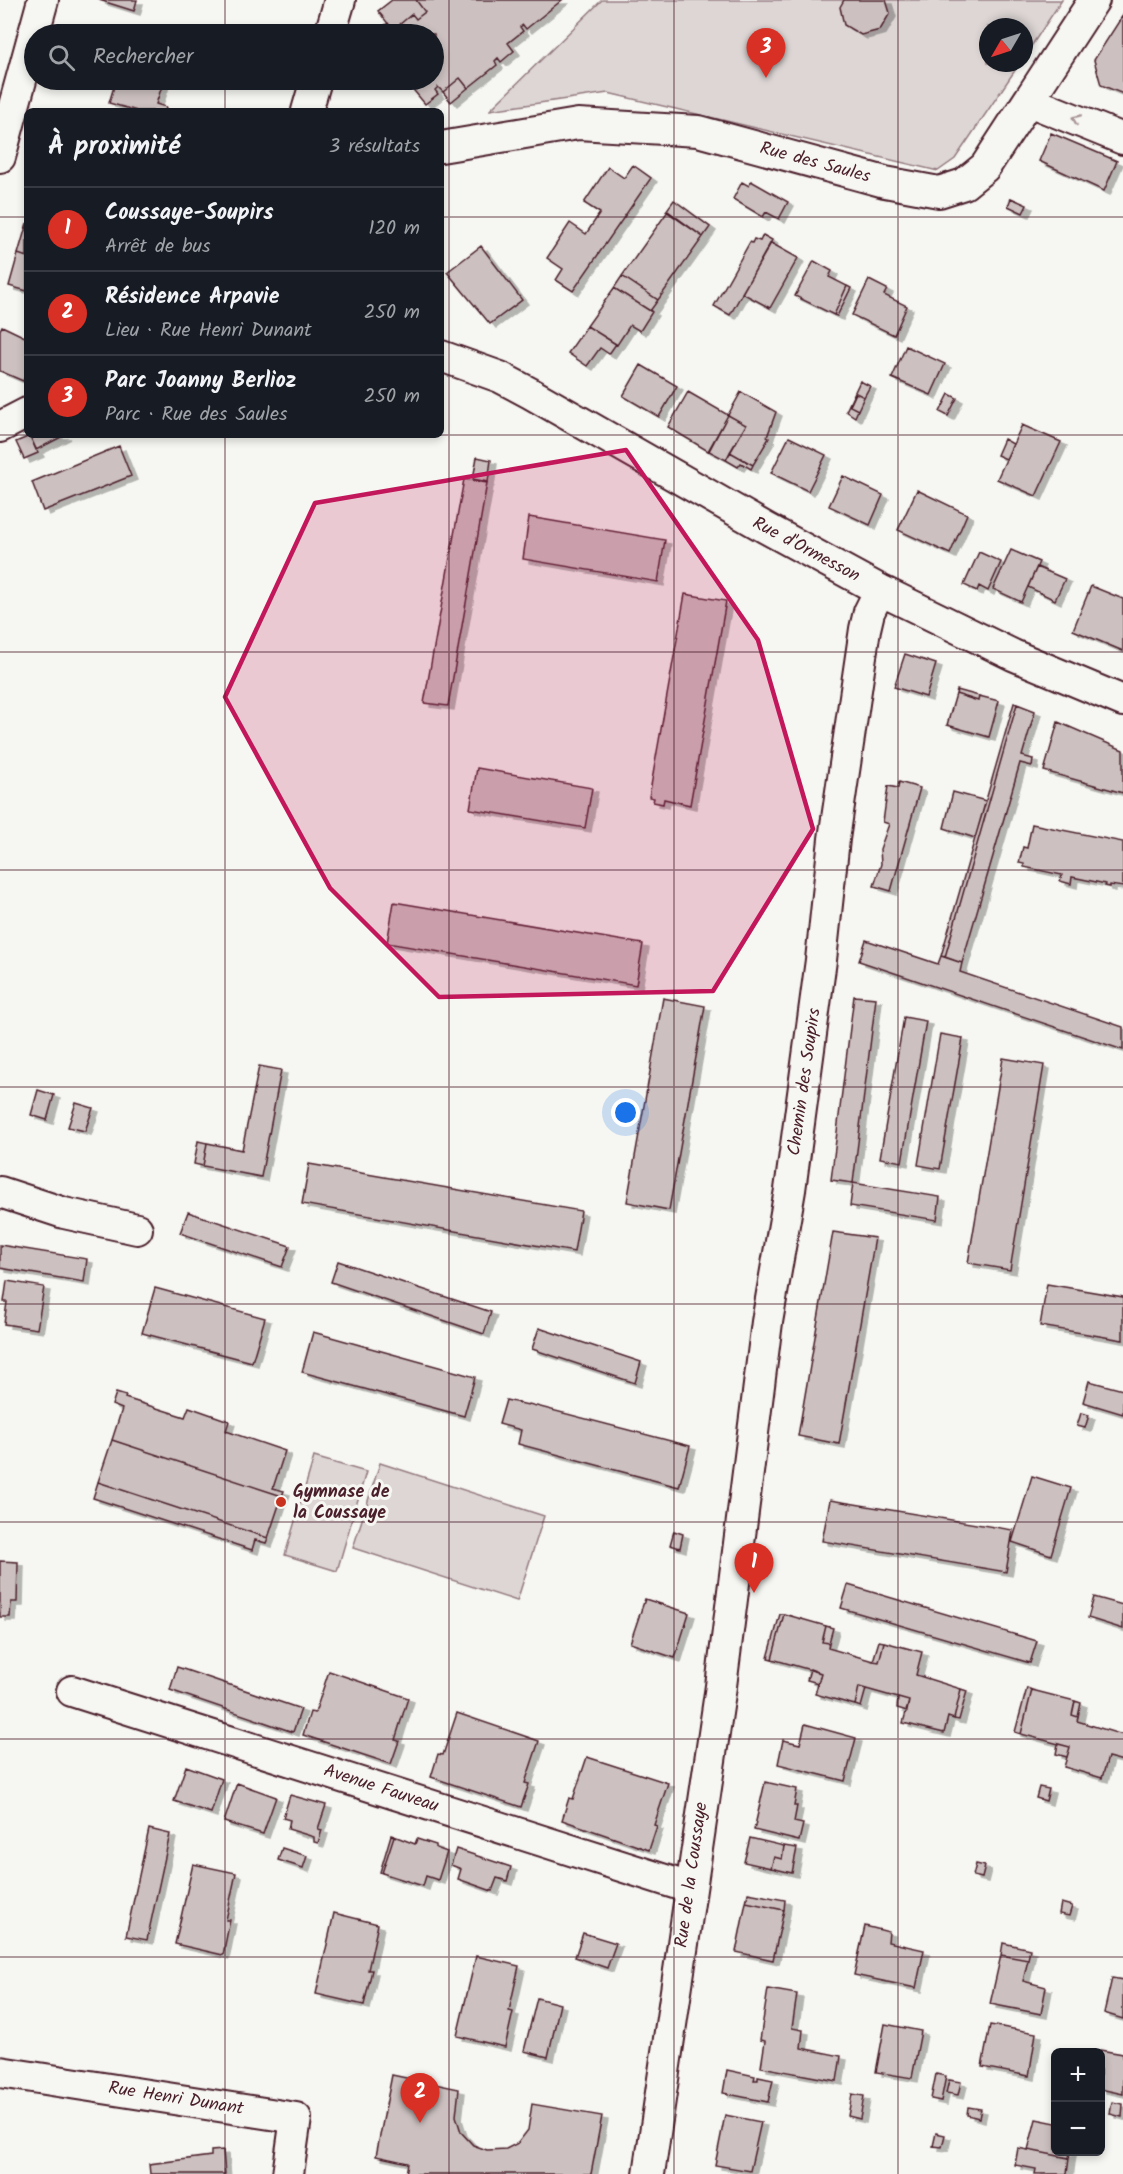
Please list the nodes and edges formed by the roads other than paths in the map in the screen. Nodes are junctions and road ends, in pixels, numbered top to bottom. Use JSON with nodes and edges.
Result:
{"nodes":[{"id":1,"x":43,"y":0,"type":"edge"},
{"id":2,"x":340,"y":0,"type":"edge"},
{"id":3,"x":1094,"y":0,"type":"edge"},
{"id":4,"x":36,"y":24,"type":"edge"},
{"id":5,"x":333,"y":24,"type":"edge"},
{"id":6,"x":24,"y":69,"type":"edge"},
{"id":7,"x":313,"y":90,"type":"edge"},
{"id":8,"x":1029,"y":100,"type":"junction"},
{"id":9,"x":308,"y":108,"type":"edge"},
{"id":10,"x":1123,"y":139,"type":"edge"},
{"id":11,"x":444,"y":146,"type":"edge"},
{"id":12,"x":0,"y":157,"type":"edge"},
{"id":13,"x":444,"y":340,"type":"edge"},
{"id":14,"x":444,"y":357,"type":"edge"},
{"id":15,"x":500,"y":377,"type":"junction"},
{"id":16,"x":24,"y":415,"type":"edge"},
{"id":17,"x":0,"y":427,"type":"edge"},
{"id":18,"x":880,"y":590,"type":"junction"},
{"id":19,"x":1123,"y":701,"type":"edge"},
{"id":20,"x":0,"y":1192,"type":"edge"},
{"id":21,"x":137,"y":1228,"type":"dead end"},
{"id":22,"x":736,"y":1576,"type":"joint"},
{"id":23,"x":72,"y":1691,"type":"dead end"},
{"id":24,"x":690,"y":1888,"type":"junction"},
{"id":25,"x":0,"y":2072,"type":"edge"},
{"id":26,"x":288,"y":2174,"type":"edge"},
{"id":27,"x":649,"y":2174,"type":"edge"}],
"edges":[{"from":1,"to":4,"type":"street"},
{"from":2,"to":5,"type":"street"},
{"from":3,"to":8,"type":"street","name":"Rue des Saules"},
{"from":6,"to":12,"type":"street"},
{"from":7,"to":9,"type":"street"},
{"from":10,"to":8,"type":"street","one_way":true},
{"from":8,"to":11,"type":"street","name":"Rue des Saules"},
{"from":13,"to":15,"type":"street","name":"Rue d'Ormesson"},
{"from":14,"to":15,"type":"street","name":"Rue d'Ormesson"},
{"from":15,"to":18,"type":"street","name":"Rue d'Ormesson"},
{"from":16,"to":17,"type":"street"},
{"from":18,"to":19,"type":"street","name":"Rue d'Ormesson"},
{"from":18,"to":22,"type":"street","name":"Chemin des Soupirs"},
{"from":20,"to":21,"type":"street"},
{"from":22,"to":24,"type":"street","name":"Rue de la Coussaye"},
{"from":23,"to":24,"type":"street","name":"Avenue Fauveau"},
{"from":24,"to":27,"type":"street","name":"Rue de la Coussaye"},
{"from":25,"to":26,"type":"street","name":"Rue Henri Dunant"}]}
